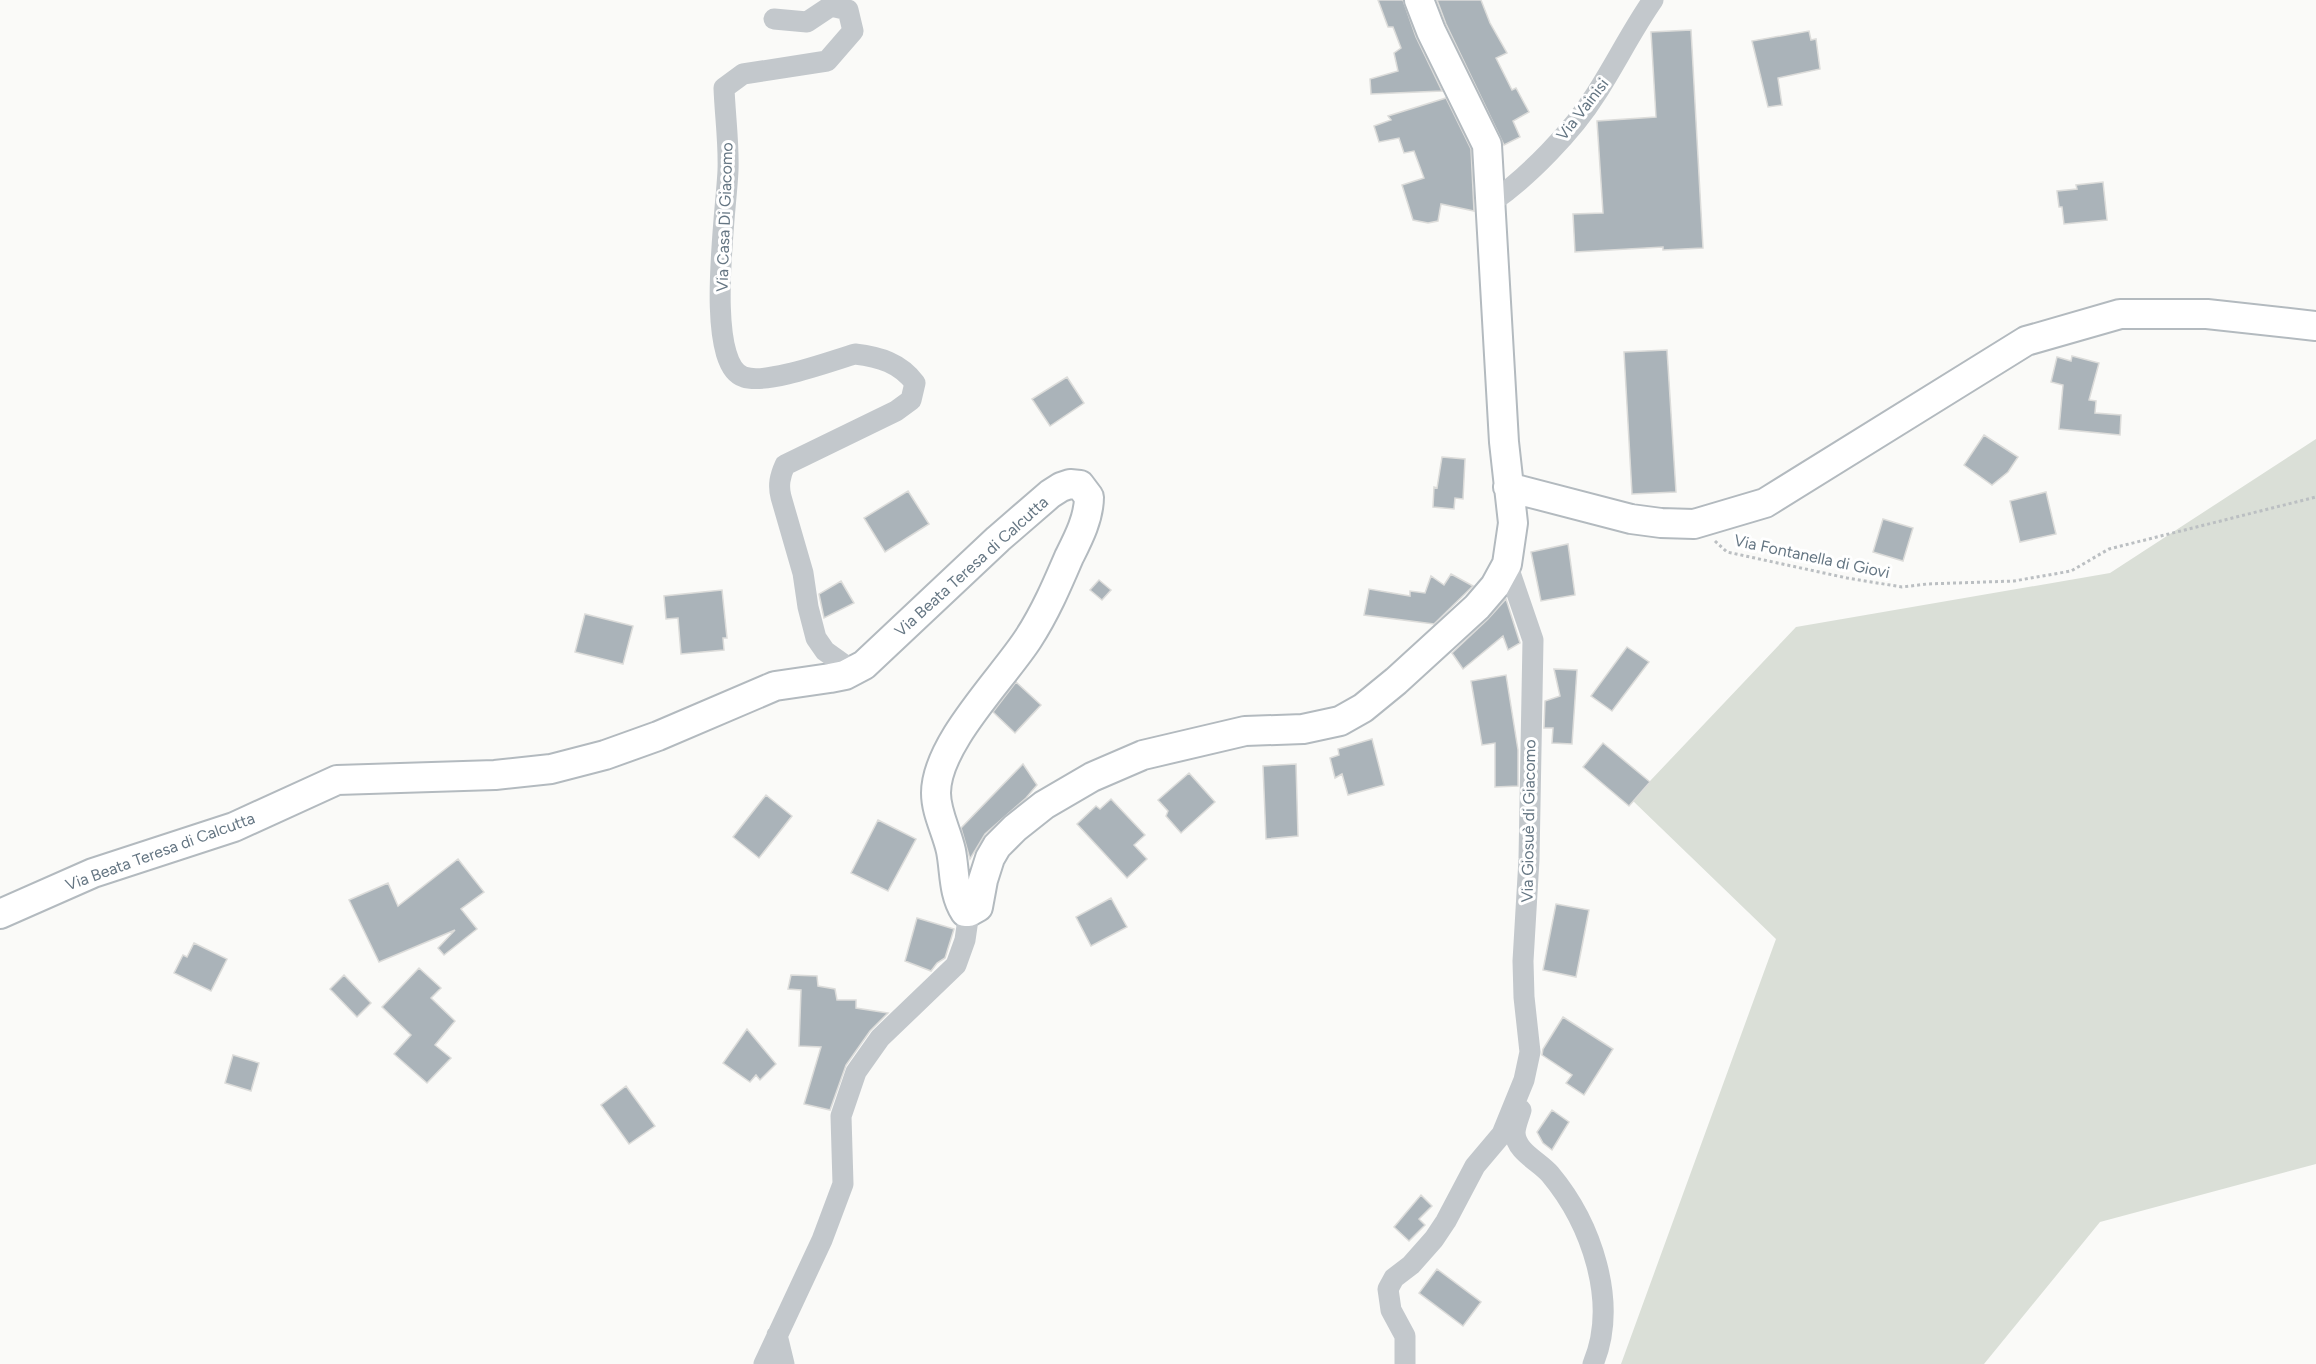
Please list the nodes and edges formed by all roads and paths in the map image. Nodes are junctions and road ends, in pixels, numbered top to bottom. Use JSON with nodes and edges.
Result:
{"nodes":[{"id":1,"x":1419,"y":0,"type":"edge"},
{"id":2,"x":1653,"y":0,"type":"edge"},
{"id":3,"x":774,"y":18,"type":"dead end"},
{"id":4,"x":1491,"y":202,"type":"junction"},
{"id":5,"x":2316,"y":326,"type":"edge"},
{"id":6,"x":1508,"y":487,"type":"junction"},
{"id":7,"x":2316,"y":497,"type":"edge"},
{"id":8,"x":1694,"y":524,"type":"junction"},
{"id":9,"x":1507,"y":564,"type":"junction"},
{"id":10,"x":853,"y":671,"type":"junction"},
{"id":11,"x":969,"y":912,"type":"junction"},
{"id":12,"x":0,"y":914,"type":"edge"},
{"id":13,"x":1524,"y":1080,"type":"junction"},
{"id":14,"x":777,"y":1335,"type":"junction"},
{"id":15,"x":764,"y":1364,"type":"edge"},
{"id":16,"x":784,"y":1364,"type":"edge"},
{"id":17,"x":1405,"y":1364,"type":"edge"},
{"id":18,"x":1593,"y":1364,"type":"edge"}],
"edges":[{"from":1,"to":4,"type":"street"},
{"from":2,"to":4,"type":"street","name":"Via Vainisi"},
{"from":3,"to":10,"type":"street","name":"Via Casa Di Giacomo"},
{"from":4,"to":6,"type":"street"},
{"from":5,"to":8,"type":"street"},
{"from":6,"to":8,"type":"street"},
{"from":6,"to":9,"type":"street"},
{"from":7,"to":8,"type":"path","name":"Via Fontanella di Giovi"},
{"from":9,"to":11,"type":"street"},
{"from":9,"to":13,"type":"street","name":"Via Giosuè di Giacomo"},
{"from":10,"to":11,"type":"street","name":"Via Beata Teresa di Calcutta"},
{"from":10,"to":12,"type":"street","name":"Via Beata Teresa di Calcutta"},
{"from":11,"to":14,"type":"street"},
{"from":13,"to":17,"type":"street","name":"Via Giosuè di Giacomo"},
{"from":13,"to":18,"type":"street","name":"Via Giosuè di Giacomo"},
{"from":14,"to":15,"type":"street"},
{"from":14,"to":16,"type":"street"}]}
